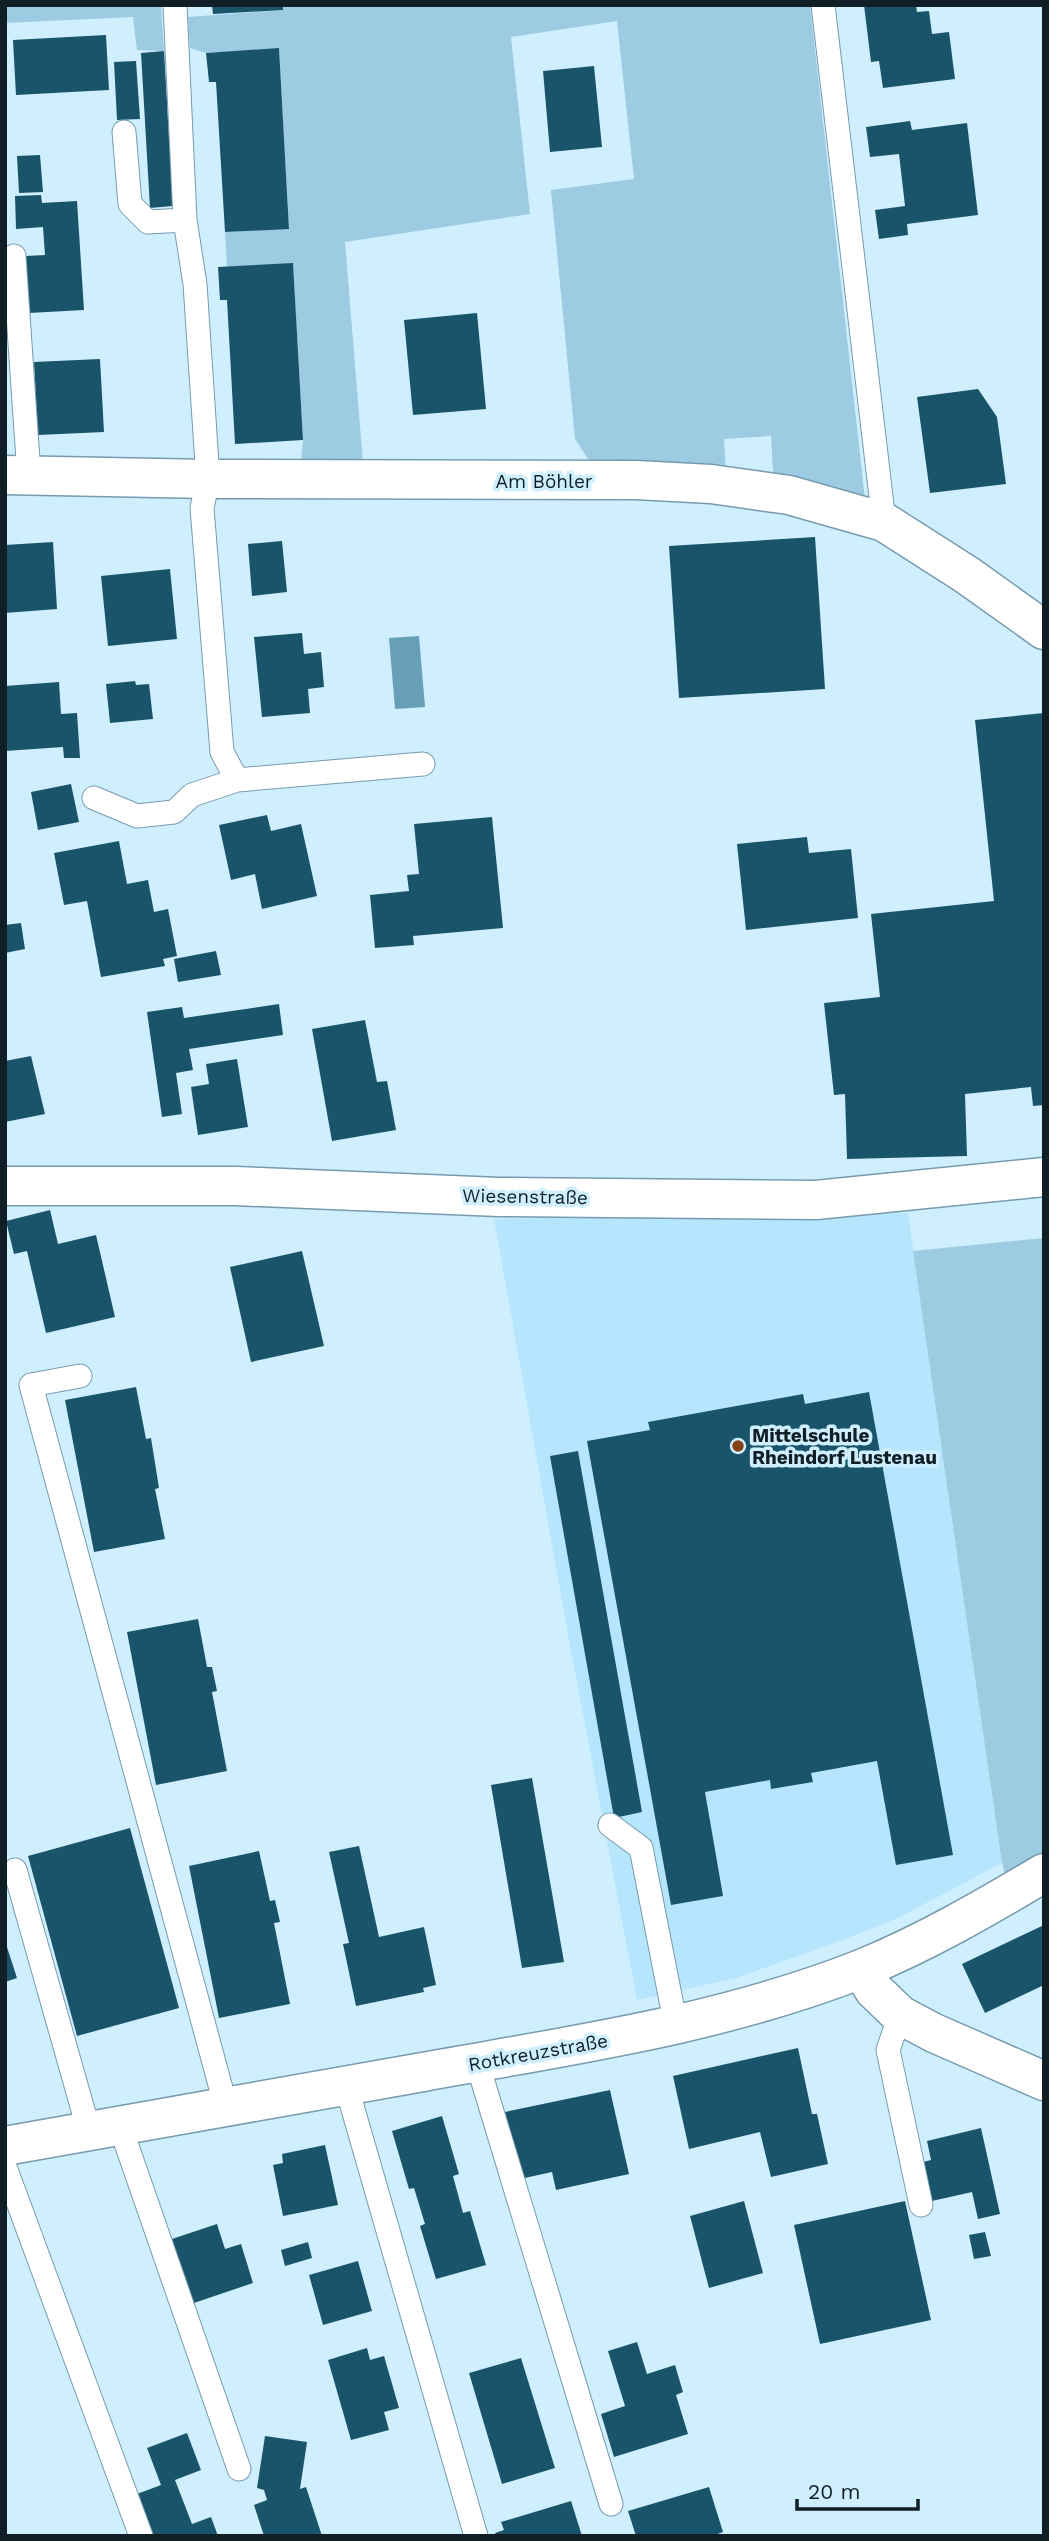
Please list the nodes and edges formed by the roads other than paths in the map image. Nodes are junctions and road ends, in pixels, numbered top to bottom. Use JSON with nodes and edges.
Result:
{"nodes":[{"id":1,"x":175,"y":5,"type":"edge"},
{"id":2,"x":823,"y":5,"type":"edge"},
{"id":3,"x":124,"y":132,"type":"dead end"},
{"id":4,"x":184,"y":220,"type":"junction"},
{"id":5,"x":15,"y":256,"type":"dead end"},
{"id":6,"x":17,"y":475,"type":"edge"},
{"id":7,"x":208,"y":479,"type":"junction"},
{"id":8,"x":884,"y":522,"type":"junction"},
{"id":9,"x":1044,"y":630,"type":"edge"},
{"id":10,"x":423,"y":764,"type":"dead end"},
{"id":11,"x":237,"y":780,"type":"junction"},
{"id":12,"x":94,"y":798,"type":"dead end"},
{"id":13,"x":1044,"y":1177,"type":"edge"},
{"id":14,"x":5,"y":1186,"type":"edge"},
{"id":15,"x":80,"y":1376,"type":"dead end"},
{"id":16,"x":610,"y":1825,"type":"dead end"},
{"id":17,"x":15,"y":1870,"type":"dead end"},
{"id":18,"x":1044,"y":1873,"type":"edge"},
{"id":19,"x":861,"y":1969,"type":"junction"},
{"id":20,"x":900,"y":2015,"type":"junction"},
{"id":21,"x":676,"y":2025,"type":"junction"},
{"id":22,"x":477,"y":2062,"type":"junction"},
{"id":23,"x":1044,"y":2081,"type":"edge"},
{"id":24,"x":346,"y":2085,"type":"junction"},
{"id":25,"x":226,"y":2107,"type":"junction"},
{"id":26,"x":104,"y":2128,"type":"junction"},
{"id":27,"x":5,"y":2146,"type":"edge"},
{"id":28,"x":5,"y":2167,"type":"edge"},
{"id":29,"x":921,"y":2205,"type":"dead end"},
{"id":30,"x":239,"y":2469,"type":"dead end"},
{"id":31,"x":611,"y":2504,"type":"dead end"},
{"id":32,"x":141,"y":2536,"type":"edge"},
{"id":33,"x":476,"y":2536,"type":"edge"}],
"edges":[{"from":1,"to":4,"type":"lane"},
{"from":2,"to":8,"type":"lane"},
{"from":3,"to":4,"type":"lane"},
{"from":4,"to":7,"type":"lane"},
{"from":5,"to":6,"type":"lane"},
{"from":6,"to":7,"type":"street","name":"Am Böhler"},
{"from":7,"to":8,"type":"street","name":"Am Böhler"},
{"from":7,"to":11,"type":"lane"},
{"from":8,"to":9,"type":"street","name":"Am Böhler"},
{"from":10,"to":11,"type":"lane"},
{"from":11,"to":12,"type":"lane"},
{"from":13,"to":14,"type":"street","name":"Wiesenstraße"},
{"from":15,"to":25,"type":"lane"},
{"from":16,"to":21,"type":"lane"},
{"from":17,"to":26,"type":"lane"},
{"from":18,"to":19,"type":"street","name":"Rotkreuzstraße"},
{"from":19,"to":20,"type":"street"},
{"from":19,"to":21,"type":"street","name":"Rotkreuzstraße"},
{"from":20,"to":23,"type":"street"},
{"from":20,"to":29,"type":"lane"},
{"from":21,"to":22,"type":"street","name":"Rotkreuzstraße"},
{"from":22,"to":24,"type":"street","name":"Rotkreuzstraße"},
{"from":22,"to":31,"type":"lane"},
{"from":24,"to":25,"type":"street","name":"Rotkreuzstraße"},
{"from":24,"to":33,"type":"lane"},
{"from":25,"to":26,"type":"street","name":"Rotkreuzstraße"},
{"from":26,"to":27,"type":"street","name":"Rotkreuzstraße"},
{"from":26,"to":30,"type":"lane"},
{"from":28,"to":32,"type":"lane"}]}
